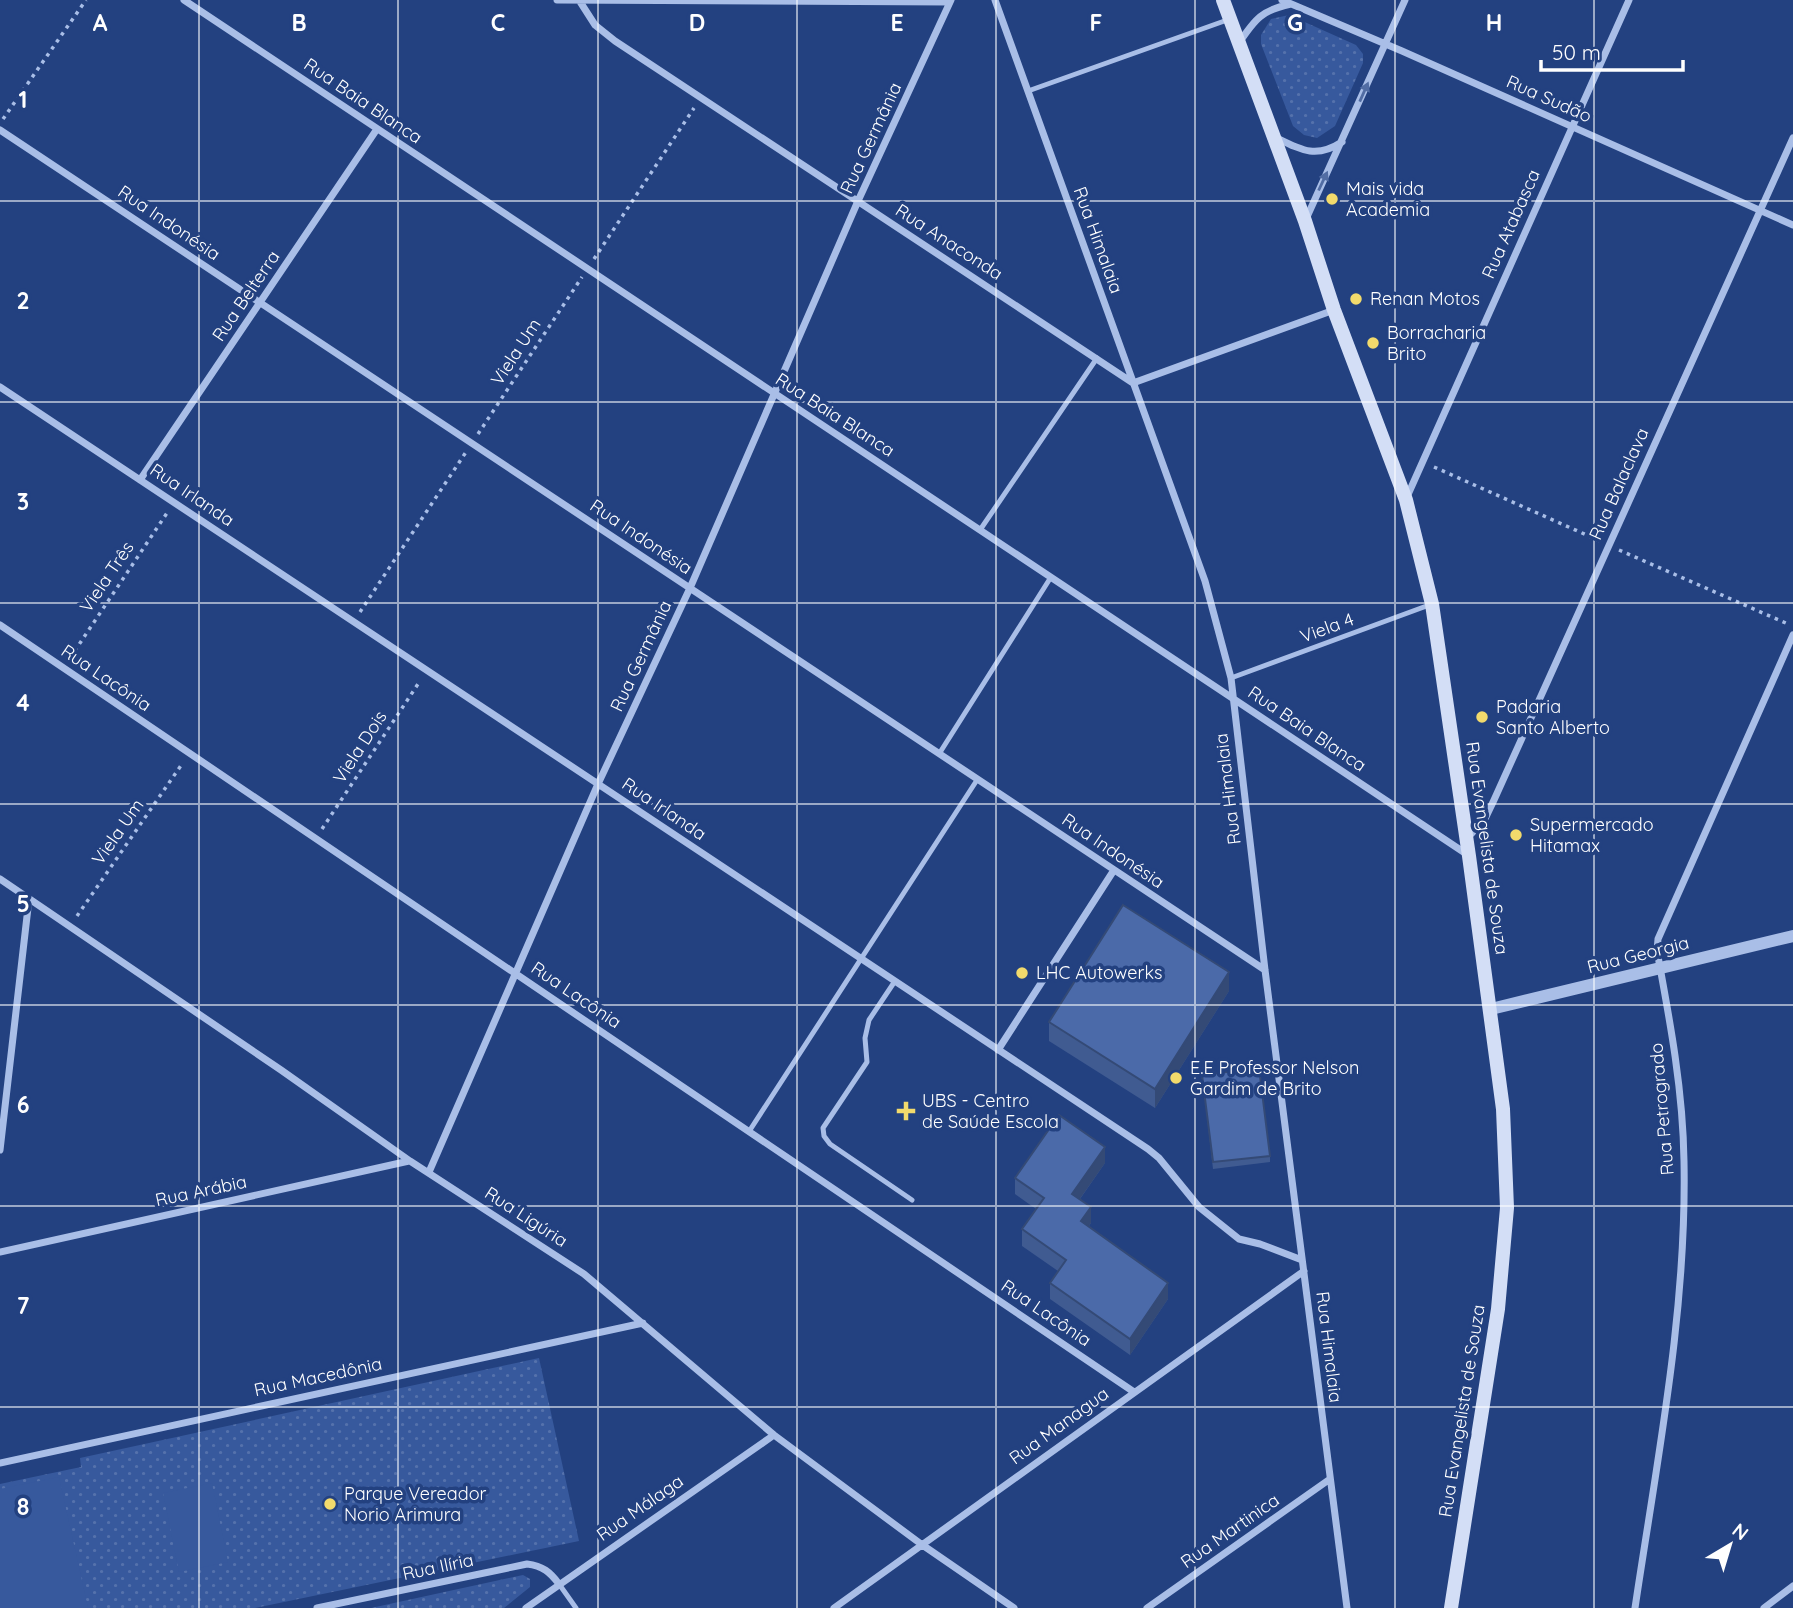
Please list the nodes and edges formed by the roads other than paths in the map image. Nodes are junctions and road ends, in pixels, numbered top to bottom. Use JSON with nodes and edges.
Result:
{"nodes":[{"id":1,"x":184,"y":0,"type":"edge"},
{"id":2,"x":557,"y":0,"type":"edge"},
{"id":3,"x":580,"y":0,"type":"edge"},
{"id":4,"x":995,"y":0,"type":"edge"},
{"id":5,"x":1223,"y":0,"type":"edge"},
{"id":6,"x":1282,"y":0,"type":"edge"},
{"id":7,"x":1405,"y":0,"type":"edge"},
{"id":8,"x":1629,"y":0,"type":"edge"},
{"id":9,"x":951,"y":1,"type":"edge"},
{"id":10,"x":1292,"y":4,"type":"junction"},
{"id":11,"x":1230,"y":19,"type":"junction"},
{"id":12,"x":1240,"y":43,"type":"junction"},
{"id":13,"x":1386,"y":44,"type":"junction"},
{"id":14,"x":1028,"y":91,"type":"junction"},
{"id":15,"x":1572,"y":126,"type":"junction"},
{"id":16,"x":377,"y":129,"type":"junction"},
{"id":17,"x":0,"y":130,"type":"edge"},
{"id":18,"x":1275,"y":137,"type":"junction"},
{"id":19,"x":1793,"y":138,"type":"edge"},
{"id":20,"x":1342,"y":142,"type":"junction"},
{"id":21,"x":859,"y":201,"type":"junction"},
{"id":22,"x":1761,"y":211,"type":"junction"},
{"id":23,"x":1305,"y":221,"type":"junction"},
{"id":24,"x":1793,"y":225,"type":"edge"},
{"id":25,"x":261,"y":303,"type":"junction"},
{"id":26,"x":1334,"y":310,"type":"junction"},
{"id":27,"x":1097,"y":358,"type":"junction"},
{"id":28,"x":1133,"y":383,"type":"junction"},
{"id":29,"x":0,"y":387,"type":"edge"},
{"id":30,"x":774,"y":394,"type":"junction"},
{"id":31,"x":140,"y":480,"type":"junction"},
{"id":32,"x":1406,"y":500,"type":"junction"},
{"id":33,"x":980,"y":530,"type":"junction"},
{"id":34,"x":1051,"y":577,"type":"junction"},
{"id":35,"x":690,"y":588,"type":"junction"},
{"id":36,"x":1433,"y":604,"type":"junction"},
{"id":37,"x":0,"y":625,"type":"edge"},
{"id":38,"x":1793,"y":635,"type":"edge"},
{"id":39,"x":1231,"y":678,"type":"junction"},
{"id":40,"x":1234,"y":699,"type":"junction"},
{"id":41,"x":939,"y":754,"type":"junction"},
{"id":42,"x":978,"y":780,"type":"junction"},
{"id":43,"x":598,"y":783,"type":"junction"},
{"id":44,"x":1466,"y":838,"type":"junction"},
{"id":45,"x":1469,"y":856,"type":"junction"},
{"id":46,"x":1114,"y":870,"type":"junction"},
{"id":47,"x":0,"y":879,"type":"edge"},
{"id":48,"x":29,"y":899,"type":"junction"},
{"id":49,"x":1793,"y":936,"type":"edge"},
{"id":50,"x":861,"y":959,"type":"junction"},
{"id":51,"x":1660,"y":968,"type":"junction"},
{"id":52,"x":1265,"y":970,"type":"junction"},
{"id":53,"x":515,"y":974,"type":"junction"},
{"id":54,"x":895,"y":981,"type":"junction"},
{"id":55,"x":1490,"y":1009,"type":"junction"},
{"id":56,"x":998,"y":1050,"type":"junction"},
{"id":57,"x":750,"y":1130,"type":"junction"},
{"id":58,"x":0,"y":1150,"type":"edge"},
{"id":59,"x":410,"y":1161,"type":"junction"},
{"id":60,"x":429,"y":1172,"type":"junction"},
{"id":61,"x":912,"y":1200,"type":"dead end"},
{"id":62,"x":0,"y":1252,"type":"edge"},
{"id":63,"x":1302,"y":1260,"type":"junction"},
{"id":64,"x":1304,"y":1271,"type":"junction"},
{"id":65,"x":643,"y":1323,"type":"junction"},
{"id":66,"x":1134,"y":1392,"type":"junction"},
{"id":67,"x":774,"y":1434,"type":"junction"},
{"id":68,"x":0,"y":1462,"type":"edge"},
{"id":69,"x":1330,"y":1479,"type":"junction"},
{"id":70,"x":921,"y":1544,"type":"junction"},
{"id":71,"x":559,"y":1584,"type":"junction"},
{"id":72,"x":1793,"y":1587,"type":"edge"},
{"id":73,"x":320,"y":1608,"type":"edge"},
{"id":74,"x":526,"y":1608,"type":"edge"},
{"id":75,"x":576,"y":1608,"type":"edge"},
{"id":76,"x":834,"y":1608,"type":"edge"},
{"id":77,"x":1014,"y":1608,"type":"edge"},
{"id":78,"x":1147,"y":1608,"type":"edge"},
{"id":79,"x":1347,"y":1608,"type":"edge"},
{"id":80,"x":1451,"y":1608,"type":"edge"},
{"id":81,"x":1635,"y":1608,"type":"edge"},
{"id":82,"x":1764,"y":1608,"type":"edge"}],
"edges":[{"from":1,"to":16,"type":"street","name":"Rua Baia Blanca"},
{"from":2,"to":3,"type":"street"},
{"from":3,"to":9,"type":"street"},
{"from":3,"to":21,"type":"street","name":"Rua Anaconda"},
{"from":4,"to":14,"type":"street","name":"Rua Himalaia"},
{"from":5,"to":11,"type":"main road","name":"Rua Evangelista de Souza"},
{"from":6,"to":10,"type":"street","name":"Rua Sudão"},
{"from":7,"to":13,"type":"street"},
{"from":8,"to":15,"type":"street","name":"Rua Atabasca"},
{"from":9,"to":21,"type":"street","name":"Rua Germânia"},
{"from":10,"to":12,"type":"street"},
{"from":10,"to":13,"type":"street","name":"Rua Sudão"},
{"from":11,"to":12,"type":"main road","name":"Rua Evangelista de Souza"},
{"from":11,"to":14,"type":"lane"},
{"from":12,"to":18,"type":"main road","name":"Rua Evangelista de Souza"},
{"from":13,"to":15,"type":"street","name":"Rua Sudão"},
{"from":20,"to":13,"type":"street","one_way":true},
{"from":14,"to":28,"type":"street","name":"Rua Himalaia"},
{"from":15,"to":22,"type":"street","name":"Rua Sudão"},
{"from":15,"to":32,"type":"street","name":"Rua Atabasca"},
{"from":16,"to":25,"type":"street","name":"Rua Belterra"},
{"from":16,"to":30,"type":"street","name":"Rua Baia Blanca"},
{"from":17,"to":25,"type":"street","name":"Rua Indonésia"},
{"from":18,"to":20,"type":"street"},
{"from":18,"to":23,"type":"main road","name":"Rua Evangelista de Souza"},
{"from":19,"to":22,"type":"street","name":"Rua Balaclava"},
{"from":23,"to":20,"type":"street","one_way":true},
{"from":21,"to":27,"type":"street","name":"Rua Anaconda"},
{"from":21,"to":30,"type":"street","name":"Rua Germânia"},
{"from":22,"to":24,"type":"street","name":"Rua Sudão"},
{"from":22,"to":44,"type":"street","name":"Rua Balaclava"},
{"from":23,"to":26,"type":"main road","name":"Rua Evangelista de Souza"},
{"from":25,"to":31,"type":"street","name":"Rua Belterra"},
{"from":25,"to":35,"type":"street","name":"Rua Indonésia"},
{"from":26,"to":28,"type":"street"},
{"from":26,"to":32,"type":"main road","name":"Rua Evangelista de Souza"},
{"from":27,"to":28,"type":"street","name":"Rua Anaconda"},
{"from":27,"to":33,"type":"lane"},
{"from":28,"to":39,"type":"street","name":"Rua Himalaia"},
{"from":29,"to":31,"type":"street","name":"Rua Irlanda"},
{"from":30,"to":33,"type":"street","name":"Rua Baia Blanca"},
{"from":30,"to":35,"type":"street","name":"Rua Germânia"},
{"from":31,"to":43,"type":"street","name":"Rua Irlanda"},
{"from":32,"to":36,"type":"main road","name":"Rua Evangelista de Souza"},
{"from":33,"to":34,"type":"street","name":"Rua Baia Blanca"},
{"from":34,"to":40,"type":"street","name":"Rua Baia Blanca"},
{"from":34,"to":41,"type":"lane"},
{"from":35,"to":41,"type":"street","name":"Rua Indonésia"},
{"from":35,"to":43,"type":"street","name":"Rua Germânia"},
{"from":36,"to":39,"type":"lane","name":"Viela 4"},
{"from":36,"to":44,"type":"main road","name":"Rua Evangelista de Souza"},
{"from":37,"to":53,"type":"street","name":"Rua Lacônia"},
{"from":38,"to":51,"type":"street","name":"Rua Petrogrado"},
{"from":39,"to":40,"type":"street","name":"Rua Himalaia"},
{"from":40,"to":45,"type":"street","name":"Rua Baia Blanca"},
{"from":40,"to":52,"type":"street","name":"Rua Himalaia"},
{"from":41,"to":42,"type":"street","name":"Rua Indonésia"},
{"from":42,"to":46,"type":"street","name":"Rua Indonésia"},
{"from":42,"to":50,"type":"lane"},
{"from":43,"to":50,"type":"street","name":"Rua Irlanda"},
{"from":43,"to":53,"type":"street","name":"Rua Germânia"},
{"from":44,"to":45,"type":"main road","name":"Rua Evangelista de Souza"},
{"from":45,"to":55,"type":"main road","name":"Rua Evangelista de Souza"},
{"from":46,"to":52,"type":"street","name":"Rua Indonésia"},
{"from":46,"to":56,"type":"street"},
{"from":47,"to":48,"type":"street","name":"Rua Ligúria"},
{"from":48,"to":58,"type":"street"},
{"from":48,"to":59,"type":"street","name":"Rua Ligúria"},
{"from":49,"to":51,"type":"street","name":"Rua Georgia"},
{"from":50,"to":54,"type":"street","name":"Rua Irlanda"},
{"from":50,"to":57,"type":"lane"},
{"from":51,"to":55,"type":"street","name":"Rua Georgia"},
{"from":51,"to":81,"type":"street","name":"Rua Petrogrado"},
{"from":52,"to":63,"type":"street","name":"Rua Himalaia"},
{"from":53,"to":57,"type":"street","name":"Rua Lacônia"},
{"from":53,"to":60,"type":"street","name":"Rua Germânia"},
{"from":54,"to":56,"type":"street","name":"Rua Irlanda"},
{"from":54,"to":61,"type":"lane"},
{"from":55,"to":80,"type":"main road","name":"Rua Evangelista de Souza"},
{"from":56,"to":63,"type":"street","name":"Rua Irlanda"},
{"from":57,"to":66,"type":"street","name":"Rua Lacônia"},
{"from":59,"to":60,"type":"street","name":"Rua Ligúria"},
{"from":59,"to":62,"type":"street","name":"Rua Arábia"},
{"from":60,"to":65,"type":"street","name":"Rua Ligúria"},
{"from":63,"to":64,"type":"street","name":"Rua Himalaia"},
{"from":64,"to":66,"type":"street","name":"Rua Managua"},
{"from":64,"to":69,"type":"street","name":"Rua Himalaia"},
{"from":65,"to":67,"type":"street","name":"Rua Ligúria"},
{"from":65,"to":68,"type":"street","name":"Rua Macedônia"},
{"from":66,"to":70,"type":"street","name":"Rua Managua"},
{"from":67,"to":70,"type":"street","name":"Rua Ligúria"},
{"from":67,"to":71,"type":"street","name":"Rua Málaga"},
{"from":69,"to":78,"type":"street","name":"Rua Martinica"},
{"from":69,"to":79,"type":"street","name":"Rua Himalaia"},
{"from":70,"to":76,"type":"street","name":"Rua Managua"},
{"from":70,"to":77,"type":"street","name":"Rua Ligúria"},
{"from":71,"to":73,"type":"street","name":"Rua Ilíria"},
{"from":71,"to":74,"type":"street","name":"Rua Málaga"},
{"from":71,"to":75,"type":"lane"},
{"from":72,"to":82,"type":"street"}]}
